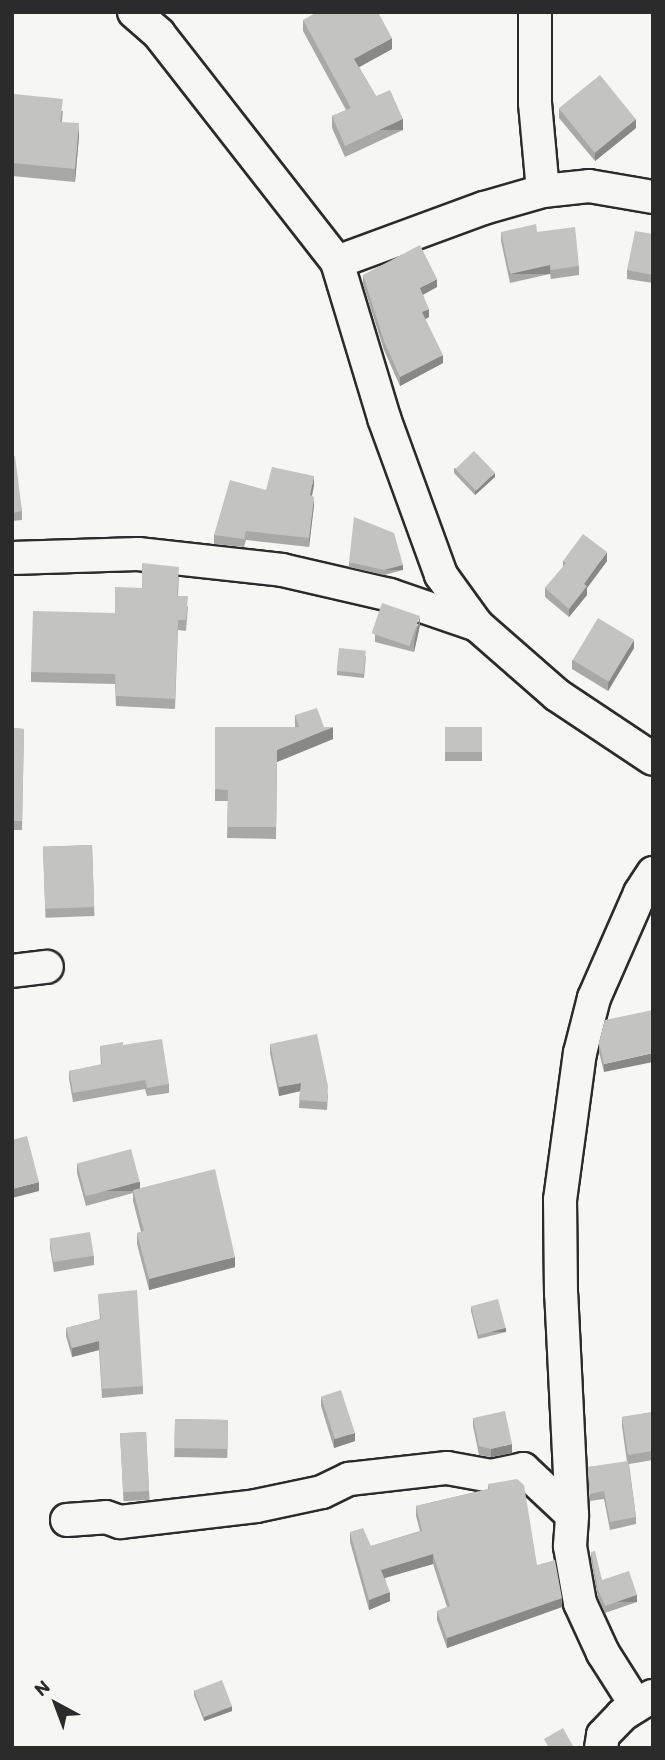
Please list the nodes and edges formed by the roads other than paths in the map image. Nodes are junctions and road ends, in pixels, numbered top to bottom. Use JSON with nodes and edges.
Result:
{"nodes":[{"id":1,"x":134,"y":12,"type":"edge"},
{"id":2,"x":535,"y":12,"type":"edge"},
{"id":3,"x":543,"y":191,"type":"junction"},
{"id":4,"x":653,"y":197,"type":"edge"},
{"id":5,"x":337,"y":262,"type":"junction"},
{"id":6,"x":12,"y":558,"type":"edge"},
{"id":7,"x":477,"y":625,"type":"junction"},
{"id":8,"x":653,"y":759,"type":"edge"},
{"id":9,"x":653,"y":873,"type":"edge"},
{"id":10,"x":47,"y":967,"type":"dead end"},
{"id":11,"x":12,"y":971,"type":"edge"},
{"id":12,"x":572,"y":1515,"type":"junction"},
{"id":13,"x":67,"y":1520,"type":"dead end"},
{"id":14,"x":644,"y":1700,"type":"edge"},
{"id":15,"x":601,"y":1748,"type":"edge"}],
"edges":[{"from":1,"to":5,"type":"street"},
{"from":2,"to":3,"type":"street"},
{"from":3,"to":4,"type":"street"},
{"from":3,"to":5,"type":"street"},
{"from":5,"to":7,"type":"street"},
{"from":6,"to":7,"type":"street"},
{"from":7,"to":8,"type":"street"},
{"from":9,"to":12,"type":"street"},
{"from":10,"to":11,"type":"street"},
{"from":12,"to":13,"type":"street"},
{"from":12,"to":14,"type":"street"},
{"from":14,"to":15,"type":"street"}]}
